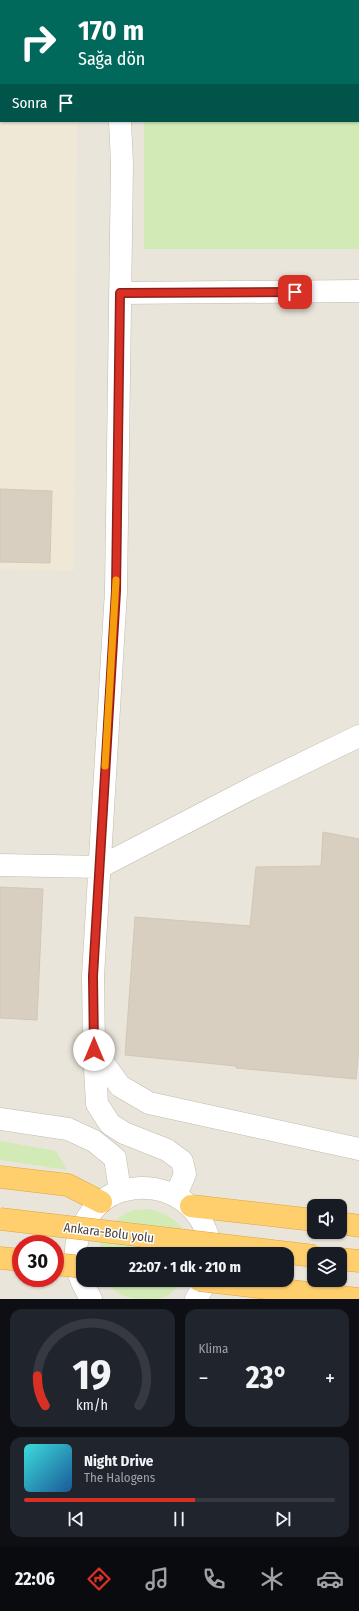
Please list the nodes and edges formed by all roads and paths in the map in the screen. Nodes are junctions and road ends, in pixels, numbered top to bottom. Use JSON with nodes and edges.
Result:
{"nodes":[{"id":1,"x":120,"y":122,"type":"edge"},
{"id":2,"x":359,"y":291,"type":"edge"},
{"id":3,"x":120,"y":293,"type":"junction"},
{"id":4,"x":359,"y":736,"type":"edge"},
{"id":5,"x":0,"y":865,"type":"edge"},
{"id":6,"x":100,"y":866,"type":"junction"},
{"id":7,"x":94,"y":1050,"type":"junction"},
{"id":8,"x":0,"y":1119,"type":"edge"},
{"id":9,"x":359,"y":1149,"type":"edge"},
{"id":10,"x":0,"y":1177,"type":"edge"},
{"id":11,"x":120,"y":1191,"type":"junction"},
{"id":12,"x":183,"y":1201,"type":"junction"},
{"id":13,"x":101,"y":1202,"type":"junction"},
{"id":14,"x":0,"y":1219,"type":"edge"},
{"id":15,"x":307,"y":1219,"type":"edge"},
{"id":16,"x":347,"y":1224,"type":"edge"},
{"id":17,"x":359,"y":1226,"type":"edge"},
{"id":18,"x":210,"y":1247,"type":"edge"},
{"id":19,"x":307,"y":1255,"type":"edge"},
{"id":20,"x":0,"y":1258,"type":"edge"},
{"id":21,"x":12,"y":1259,"type":"edge"},
{"id":22,"x":347,"y":1260,"type":"edge"},
{"id":23,"x":359,"y":1261,"type":"edge"},
{"id":24,"x":64,"y":1265,"type":"edge"},
{"id":25,"x":76,"y":1266,"type":"edge"},
{"id":26,"x":203,"y":1287,"type":"edge"},
{"id":27,"x":258,"y":1287,"type":"edge"},
{"id":28,"x":91,"y":1299,"type":"edge"},
{"id":29,"x":196,"y":1299,"type":"edge"},
{"id":30,"x":359,"y":1299,"type":"edge"}],
"edges":[{"from":1,"to":3,"type":"street"},
{"from":2,"to":3,"type":"street"},
{"from":3,"to":6,"type":"street"},
{"from":4,"to":6,"type":"street"},
{"from":5,"to":6,"type":"street"},
{"from":6,"to":7,"type":"street"},
{"from":7,"to":9,"type":"street"},
{"from":7,"to":12,"type":"street"},
{"from":8,"to":11,"type":"street"},
{"from":10,"to":13,"type":"highway"},
{"from":11,"to":12,"type":"street"},
{"from":11,"to":13,"type":"street"},
{"from":12,"to":15,"type":"highway"},
{"from":12,"to":18,"type":"street"},
{"from":13,"to":28,"type":"street"},
{"from":14,"to":19,"type":"highway","name":"Ankara-Bolu yolu","bridge":true},
{"from":16,"to":17,"type":"highway"},
{"from":20,"to":21,"type":"highway"},
{"from":22,"to":23,"type":"highway"},
{"from":24,"to":25,"type":"highway","bridge":true},
{"from":26,"to":29,"type":"street"},
{"from":27,"to":30,"type":"highway","bridge":true}]}
